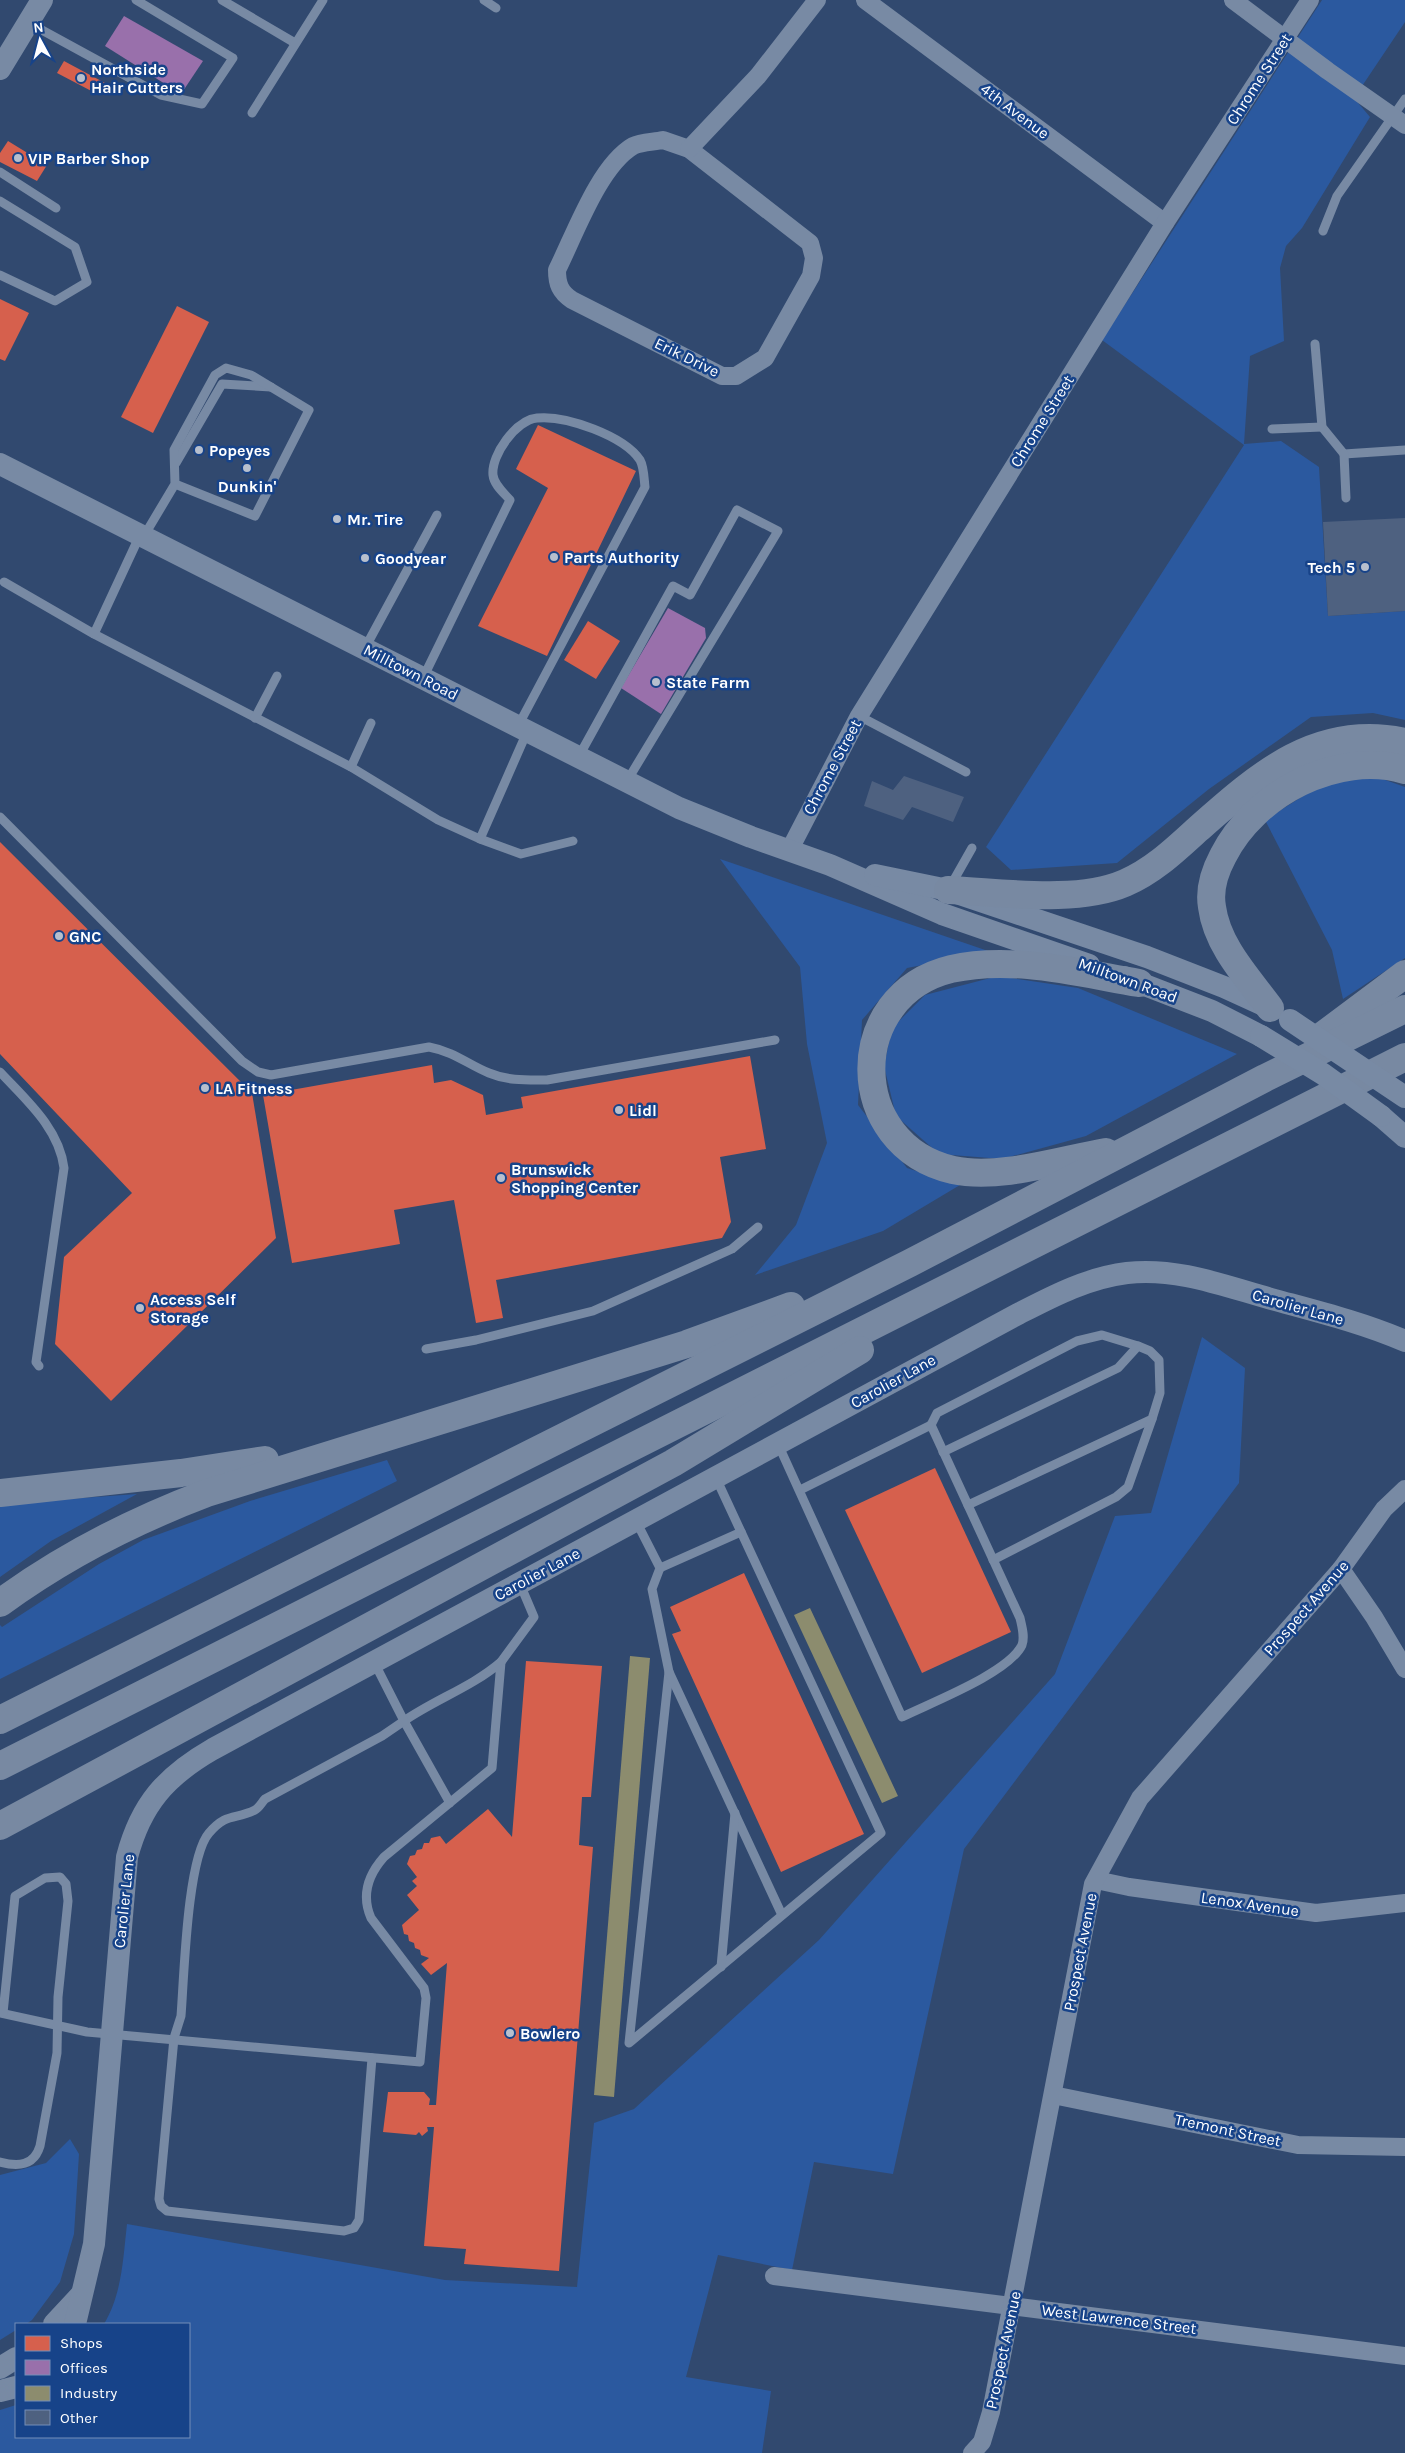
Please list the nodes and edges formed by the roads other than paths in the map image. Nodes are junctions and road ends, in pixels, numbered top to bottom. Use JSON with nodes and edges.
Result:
{"nodes":[{"id":1,"x":42,"y":0,"type":"edge"},
{"id":2,"x":136,"y":0,"type":"edge"},
{"id":3,"x":222,"y":0,"type":"edge"},
{"id":4,"x":323,"y":0,"type":"edge"},
{"id":5,"x":484,"y":0,"type":"edge"},
{"id":6,"x":817,"y":0,"type":"edge"},
{"id":7,"x":865,"y":0,"type":"edge"},
{"id":8,"x":1234,"y":0,"type":"edge"},
{"id":9,"x":1310,"y":0,"type":"edge"},
{"id":10,"x":496,"y":8,"type":"dead end"},
{"id":11,"x":28,"y":23,"type":"junction"},
{"id":12,"x":1285,"y":39,"type":"junction"},
{"id":13,"x":295,"y":43,"type":"junction"},
{"id":14,"x":0,"y":69,"type":"edge"},
{"id":15,"x":1405,"y":99,"type":"edge"},
{"id":16,"x":252,"y":114,"type":"dead end"},
{"id":17,"x":1399,"y":121,"type":"edge"},
{"id":18,"x":689,"y":148,"type":"junction"},
{"id":19,"x":0,"y":172,"type":"edge"},
{"id":20,"x":0,"y":201,"type":"edge"},
{"id":21,"x":56,"y":208,"type":"dead end"},
{"id":22,"x":1165,"y":223,"type":"junction"},
{"id":23,"x":1323,"y":231,"type":"dead end"},
{"id":24,"x":0,"y":275,"type":"edge"},
{"id":25,"x":1315,"y":344,"type":"dead end"},
{"id":26,"x":271,"y":387,"type":"junction"},
{"id":27,"x":1322,"y":427,"type":"junction"},
{"id":28,"x":1272,"y":429,"type":"dead end"},
{"id":29,"x":1405,"y":450,"type":"edge"},
{"id":30,"x":1344,"y":454,"type":"junction"},
{"id":31,"x":176,"y":463,"type":"junction"},
{"id":32,"x":0,"y":464,"type":"edge"},
{"id":33,"x":176,"y":484,"type":"junction"},
{"id":34,"x":1346,"y":498,"type":"dead end"},
{"id":35,"x":437,"y":515,"type":"dead end"},
{"id":36,"x":142,"y":536,"type":"junction"},
{"id":37,"x":4,"y":582,"type":"dead end"},
{"id":38,"x":94,"y":634,"type":"junction"},
{"id":39,"x":365,"y":648,"type":"junction"},
{"id":40,"x":277,"y":676,"type":"dead end"},
{"id":41,"x":423,"y":678,"type":"junction"},
{"id":42,"x":859,"y":716,"type":"junction"},
{"id":43,"x":255,"y":718,"type":"junction"},
{"id":44,"x":371,"y":723,"type":"dead end"},
{"id":45,"x":523,"y":729,"type":"junction"},
{"id":46,"x":1405,"y":742,"type":"edge"},
{"id":47,"x":579,"y":757,"type":"junction"},
{"id":48,"x":351,"y":767,"type":"junction"},
{"id":49,"x":1405,"y":770,"type":"edge"},
{"id":50,"x":966,"y":772,"type":"dead end"},
{"id":51,"x":626,"y":781,"type":"junction"},
{"id":52,"x":0,"y":817,"type":"edge"},
{"id":53,"x":480,"y":839,"type":"junction"},
{"id":54,"x":573,"y":841,"type":"dead end"},
{"id":55,"x":972,"y":848,"type":"dead end"},
{"id":56,"x":789,"y":851,"type":"junction"},
{"id":57,"x":830,"y":865,"type":"junction"},
{"id":58,"x":948,"y":890,"type":"junction"},
{"id":59,"x":1405,"y":974,"type":"edge"},
{"id":60,"x":1139,"y":982,"type":"junction"},
{"id":61,"x":1405,"y":1009,"type":"edge"},
{"id":62,"x":1280,"y":1014,"type":"junction"},
{"id":63,"x":775,"y":1040,"type":"dead end"},
{"id":64,"x":1405,"y":1057,"type":"edge"},
{"id":65,"x":0,"y":1072,"type":"edge"},
{"id":66,"x":1266,"y":1078,"type":"junction"},
{"id":67,"x":1405,"y":1097,"type":"edge"},
{"id":68,"x":1405,"y":1137,"type":"edge"},
{"id":69,"x":1134,"y":1146,"type":"junction"},
{"id":70,"x":758,"y":1228,"type":"dead end"},
{"id":71,"x":1031,"y":1246,"type":"junction"},
{"id":72,"x":910,"y":1263,"type":"junction"},
{"id":73,"x":1375,"y":1328,"type":"junction"},
{"id":74,"x":1405,"y":1332,"type":"edge"},
{"id":75,"x":1405,"y":1341,"type":"edge"},
{"id":76,"x":1138,"y":1346,"type":"junction"},
{"id":77,"x":426,"y":1349,"type":"dead end"},
{"id":78,"x":39,"y":1366,"type":"dead end"},
{"id":79,"x":1152,"y":1419,"type":"junction"},
{"id":80,"x":931,"y":1425,"type":"junction"},
{"id":81,"x":365,"y":1444,"type":"junction"},
{"id":82,"x":778,"y":1444,"type":"junction"},
{"id":83,"x":943,"y":1452,"type":"junction"},
{"id":84,"x":716,"y":1478,"type":"junction"},
{"id":85,"x":1405,"y":1489,"type":"edge"},
{"id":86,"x":800,"y":1490,"type":"junction"},
{"id":87,"x":0,"y":1493,"type":"edge"},
{"id":88,"x":968,"y":1505,"type":"junction"},
{"id":89,"x":636,"y":1521,"type":"junction"},
{"id":90,"x":741,"y":1532,"type":"junction"},
{"id":91,"x":993,"y":1560,"type":"junction"},
{"id":92,"x":660,"y":1568,"type":"junction"},
{"id":93,"x":1341,"y":1569,"type":"junction"},
{"id":94,"x":520,"y":1583,"type":"junction"},
{"id":95,"x":0,"y":1603,"type":"edge"},
{"id":96,"x":374,"y":1662,"type":"junction"},
{"id":97,"x":501,"y":1662,"type":"junction"},
{"id":98,"x":1405,"y":1669,"type":"edge"},
{"id":99,"x":668,"y":1672,"type":"junction"},
{"id":100,"x":0,"y":1720,"type":"edge"},
{"id":101,"x":404,"y":1721,"type":"junction"},
{"id":102,"x":0,"y":1766,"type":"edge"},
{"id":103,"x":450,"y":1803,"type":"junction"},
{"id":104,"x":735,"y":1813,"type":"junction"},
{"id":105,"x":0,"y":1826,"type":"edge"},
{"id":106,"x":1096,"y":1880,"type":"junction"},
{"id":107,"x":1405,"y":1903,"type":"edge"},
{"id":108,"x":782,"y":1915,"type":"junction"},
{"id":109,"x":721,"y":1966,"type":"junction"},
{"id":110,"x":1,"y":2013,"type":"edge"},
{"id":111,"x":59,"y":2026,"type":"junction"},
{"id":112,"x":112,"y":2034,"type":"junction"},
{"id":113,"x":174,"y":2038,"type":"junction"},
{"id":114,"x":372,"y":2058,"type":"junction"},
{"id":115,"x":1053,"y":2095,"type":"junction"},
{"id":116,"x":1405,"y":2147,"type":"edge"},
{"id":117,"x":0,"y":2162,"type":"edge"},
{"id":118,"x":774,"y":2276,"type":"dead end"},
{"id":119,"x":81,"y":2295,"type":"junction"},
{"id":120,"x":1013,"y":2306,"type":"junction"},
{"id":121,"x":55,"y":2323,"type":"edge"},
{"id":122,"x":75,"y":2323,"type":"edge"},
{"id":123,"x":1405,"y":2356,"type":"edge"},
{"id":124,"x":15,"y":2359,"type":"edge"},
{"id":125,"x":0,"y":2368,"type":"edge"},
{"id":126,"x":15,"y":2386,"type":"edge"},
{"id":127,"x":0,"y":2391,"type":"edge"},
{"id":128,"x":972,"y":2453,"type":"edge"}],
"edges":[{"from":1,"to":11,"type":"street"},
{"from":2,"to":11,"type":"lane"},
{"from":3,"to":13,"type":"lane"},
{"from":4,"to":13,"type":"lane"},
{"from":5,"to":10,"type":"lane"},
{"from":6,"to":18,"type":"street"},
{"from":7,"to":22,"type":"street","name":"4th Avenue"},
{"from":8,"to":12,"type":"street"},
{"from":9,"to":12,"type":"street","name":"Chrome Street"},
{"from":11,"to":14,"type":"street"},
{"from":12,"to":17,"type":"street"},
{"from":12,"to":22,"type":"street","name":"Chrome Street"},
{"from":13,"to":16,"type":"lane"},
{"from":15,"to":17,"type":"lane"},
{"from":17,"to":23,"type":"lane"},
{"from":18,"to":18,"type":"street","name":"Erik Drive"},
{"from":19,"to":21,"type":"lane"},
{"from":20,"to":24,"type":"lane"},
{"from":22,"to":42,"type":"street","name":"Chrome Street"},
{"from":25,"to":27,"type":"lane"},
{"from":26,"to":31,"type":"lane"},
{"from":26,"to":31,"type":"lane"},
{"from":26,"to":33,"type":"lane"},
{"from":27,"to":28,"type":"lane"},
{"from":27,"to":30,"type":"lane"},
{"from":29,"to":30,"type":"lane"},
{"from":30,"to":34,"type":"lane"},
{"from":31,"to":33,"type":"lane"},
{"from":32,"to":36,"type":"street","name":"Milltown Road"},
{"from":33,"to":36,"type":"lane"},
{"from":35,"to":39,"type":"lane"},
{"from":36,"to":38,"type":"lane"},
{"from":36,"to":39,"type":"street","name":"Milltown Road"},
{"from":37,"to":38,"type":"lane"},
{"from":38,"to":43,"type":"lane"},
{"from":39,"to":41,"type":"street","name":"Milltown Road"},
{"from":40,"to":43,"type":"lane"},
{"from":41,"to":45,"type":"street","name":"Milltown Road"},
{"from":41,"to":45,"type":"lane"},
{"from":42,"to":50,"type":"lane"},
{"from":42,"to":56,"type":"street","name":"Chrome Street"},
{"from":43,"to":48,"type":"lane"},
{"from":44,"to":48,"type":"lane"},
{"from":45,"to":47,"type":"street","name":"Milltown Road"},
{"from":45,"to":53,"type":"lane"},
{"from":46,"to":58,"type":"highway"},
{"from":47,"to":51,"type":"street","name":"Milltown Road"},
{"from":47,"to":51,"type":"lane"},
{"from":48,"to":53,"type":"lane"},
{"from":49,"to":62,"type":"highway"},
{"from":51,"to":56,"type":"street","name":"Milltown Road"},
{"from":52,"to":63,"type":"lane"},
{"from":53,"to":54,"type":"lane"},
{"from":55,"to":58,"type":"lane"},
{"from":56,"to":57,"type":"street","name":"Milltown Road"},
{"from":57,"to":58,"type":"street","name":"Milltown Road"},
{"from":57,"to":60,"type":"street","name":"Milltown Road"},
{"from":58,"to":62,"type":"street","name":"Milltown Road"},
{"from":59,"to":66,"type":"highway"},
{"from":60,"to":68,"type":"street","name":"Milltown Road","bridge":true},
{"from":60,"to":69,"type":"highway"},
{"from":61,"to":66,"type":"highway"},
{"from":62,"to":67,"type":"street","name":"Milltown Road","bridge":true},
{"from":64,"to":71,"type":"highway"},
{"from":65,"to":78,"type":"lane"},
{"from":66,"to":69,"type":"highway"},
{"from":69,"to":72,"type":"highway"},
{"from":70,"to":77,"type":"lane"},
{"from":71,"to":102,"type":"highway"},
{"from":71,"to":105,"type":"highway"},
{"from":72,"to":81,"type":"highway"},
{"from":72,"to":100,"type":"highway"},
{"from":73,"to":74,"type":"street"},
{"from":73,"to":75,"type":"street","name":"Carolier Lane"},
{"from":73,"to":82,"type":"street","name":"Carolier Lane"},
{"from":76,"to":79,"type":"lane"},
{"from":76,"to":80,"type":"lane"},
{"from":76,"to":83,"type":"lane"},
{"from":79,"to":88,"type":"lane"},
{"from":79,"to":91,"type":"lane"},
{"from":80,"to":83,"type":"lane"},
{"from":80,"to":86,"type":"lane"},
{"from":81,"to":87,"type":"highway"},
{"from":81,"to":95,"type":"highway"},
{"from":82,"to":84,"type":"street","name":"Carolier Lane"},
{"from":82,"to":86,"type":"lane"},
{"from":83,"to":88,"type":"lane"},
{"from":84,"to":89,"type":"street","name":"Carolier Lane"},
{"from":84,"to":90,"type":"lane"},
{"from":85,"to":93,"type":"street","name":"Prospect Avenue"},
{"from":86,"to":91,"type":"lane"},
{"from":88,"to":91,"type":"lane"},
{"from":89,"to":92,"type":"lane"},
{"from":89,"to":94,"type":"street","name":"Carolier Lane"},
{"from":90,"to":92,"type":"lane"},
{"from":90,"to":108,"type":"lane"},
{"from":92,"to":99,"type":"lane"},
{"from":93,"to":98,"type":"street"},
{"from":93,"to":106,"type":"street","name":"Prospect Avenue"},
{"from":94,"to":96,"type":"street","name":"Carolier Lane"},
{"from":94,"to":97,"type":"lane"},
{"from":96,"to":101,"type":"lane"},
{"from":96,"to":112,"type":"street","name":"Carolier Lane"},
{"from":97,"to":101,"type":"lane"},
{"from":97,"to":103,"type":"lane"},
{"from":99,"to":104,"type":"lane"},
{"from":99,"to":109,"type":"lane"},
{"from":101,"to":103,"type":"lane"},
{"from":101,"to":113,"type":"lane"},
{"from":103,"to":114,"type":"lane"},
{"from":104,"to":108,"type":"lane"},
{"from":104,"to":109,"type":"lane"},
{"from":106,"to":107,"type":"street","name":"Lenox Avenue"},
{"from":106,"to":115,"type":"street","name":"Prospect Avenue"},
{"from":108,"to":109,"type":"lane"},
{"from":110,"to":111,"type":"lane"},
{"from":110,"to":111,"type":"lane"},
{"from":111,"to":112,"type":"lane"},
{"from":111,"to":117,"type":"lane"},
{"from":112,"to":113,"type":"lane"},
{"from":112,"to":119,"type":"street","name":"Carolier Lane"},
{"from":113,"to":114,"type":"lane"},
{"from":113,"to":114,"type":"lane"},
{"from":115,"to":116,"type":"street","name":"Tremont Street"},
{"from":115,"to":120,"type":"street","name":"Prospect Avenue"},
{"from":118,"to":120,"type":"street","name":"West Lawrence Street"},
{"from":119,"to":121,"type":"street","name":"Carolier Lane"},
{"from":119,"to":122,"type":"street","name":"Carolier Lane"},
{"from":120,"to":123,"type":"street","name":"West Lawrence Street"},
{"from":120,"to":128,"type":"street","name":"Prospect Avenue"},
{"from":124,"to":125,"type":"street"},
{"from":126,"to":127,"type":"street"}]}
